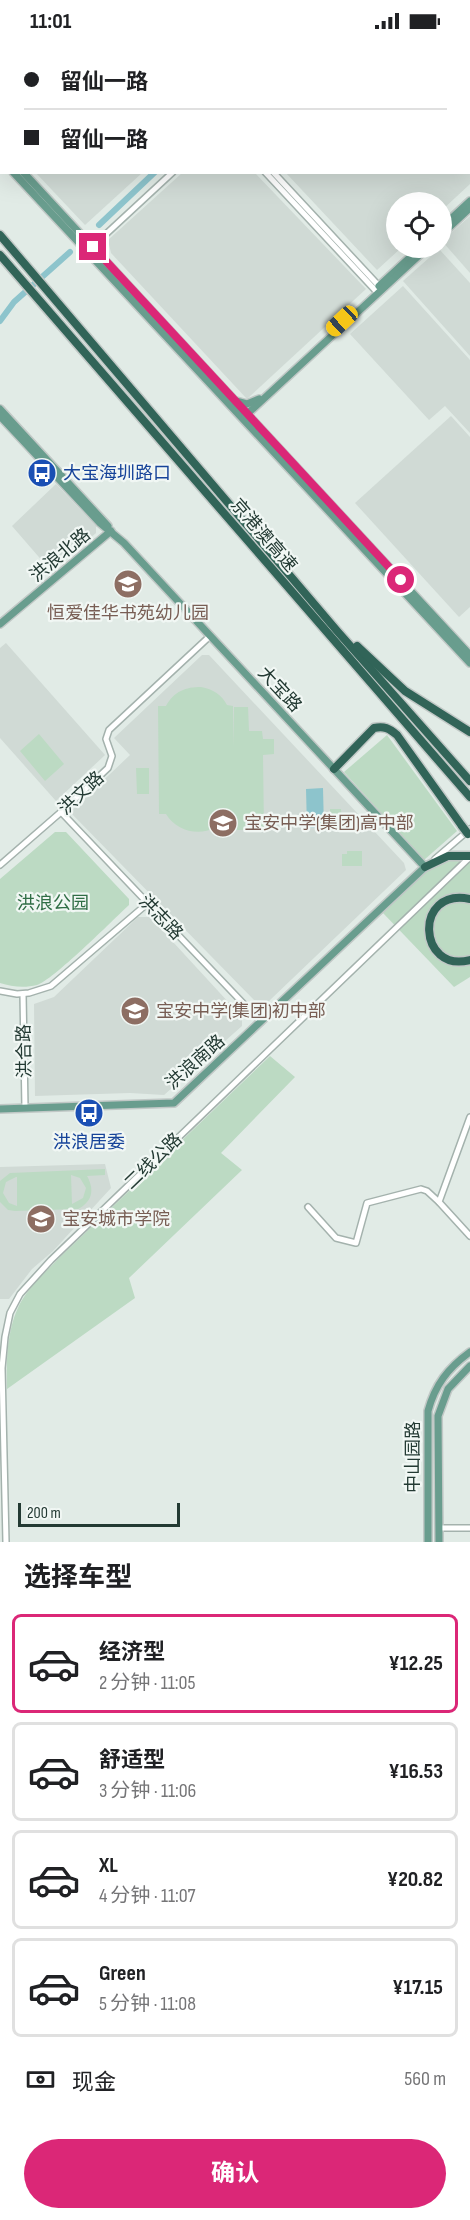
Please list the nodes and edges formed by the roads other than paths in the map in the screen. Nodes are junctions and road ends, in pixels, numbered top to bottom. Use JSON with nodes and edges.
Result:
{"nodes":[{"id":1,"x":15,"y":174,"type":"edge"},
{"id":2,"x":25,"y":174,"type":"edge"},
{"id":3,"x":171,"y":174,"type":"edge"},
{"id":4,"x":267,"y":174,"type":"edge"},
{"id":5,"x":275,"y":174,"type":"edge"},
{"id":6,"x":470,"y":201,"type":"edge"},
{"id":7,"x":470,"y":208,"type":"edge"},
{"id":8,"x":452,"y":218,"type":"edge"},
{"id":9,"x":452,"y":225,"type":"edge"},
{"id":10,"x":0,"y":235,"type":"edge"},
{"id":11,"x":93,"y":247,"type":"junction"},
{"id":12,"x":0,"y":255,"type":"edge"},
{"id":13,"x":410,"y":258,"type":"edge"},
{"id":14,"x":415,"y":258,"type":"edge"},
{"id":15,"x":378,"y":289,"type":"junction"},
{"id":16,"x":232,"y":398,"type":"junction"},
{"id":17,"x":259,"y":399,"type":"junction"},
{"id":18,"x":0,"y":409,"type":"edge"},
{"id":19,"x":244,"y":414,"type":"junction"},
{"id":20,"x":0,"y":416,"type":"edge"},
{"id":21,"x":111,"y":531,"type":"junction"},
{"id":22,"x":314,"y":603,"type":"junction"},
{"id":23,"x":0,"y":624,"type":"edge"},
{"id":24,"x":210,"y":636,"type":"junction"},
{"id":25,"x":470,"y":655,"type":"edge"},
{"id":26,"x":470,"y":663,"type":"edge"},
{"id":27,"x":470,"y":732,"type":"edge"},
{"id":28,"x":334,"y":769,"type":"junction"},
{"id":29,"x":470,"y":781,"type":"edge"},
{"id":30,"x":470,"y":797,"type":"edge"},
{"id":31,"x":62,"y":812,"type":"junction"},
{"id":32,"x":468,"y":831,"type":"edge"},
{"id":33,"x":468,"y":856,"type":"edge"},
{"id":34,"x":0,"y":865,"type":"edge"},
{"id":35,"x":425,"y":867,"type":"junction"},
{"id":36,"x":470,"y":899,"type":"edge"},
{"id":37,"x":148,"y":903,"type":"junction"},
{"id":38,"x":470,"y":960,"type":"edge"},
{"id":39,"x":0,"y":991,"type":"edge"},
{"id":40,"x":23,"y":994,"type":"junction"},
{"id":41,"x":261,"y":1022,"type":"junction"},
{"id":42,"x":25,"y":1108,"type":"junction"},
{"id":43,"x":0,"y":1109,"type":"edge"},
{"id":44,"x":470,"y":1117,"type":"edge"},
{"id":45,"x":439,"y":1202,"type":"junction"},
{"id":46,"x":308,"y":1207,"type":"dead end"},
{"id":47,"x":470,"y":1236,"type":"edge"},
{"id":48,"x":470,"y":1352,"type":"edge"},
{"id":49,"x":470,"y":1366,"type":"edge"},
{"id":50,"x":439,"y":1528,"type":"junction"},
{"id":51,"x":470,"y":1528,"type":"edge"},
{"id":52,"x":6,"y":1542,"type":"edge"},
{"id":53,"x":428,"y":1542,"type":"edge"},
{"id":54,"x":439,"y":1542,"type":"edge"}],
"edges":[{"from":1,"to":19,"type":"main road"},
{"from":2,"to":11,"type":"main road"},
{"from":3,"to":11,"type":"street"},
{"from":4,"to":15,"type":"street"},
{"from":5,"to":15,"type":"street"},
{"from":6,"to":8,"type":"main road"},
{"from":7,"to":9,"type":"main road"},
{"from":10,"to":22,"type":"highway","name":"京港澳高速"},
{"from":11,"to":16,"type":"main road"},
{"from":12,"to":30,"type":"highway","name":"京港澳高速"},
{"from":13,"to":15,"type":"main road"},
{"from":14,"to":15,"type":"main road"},
{"from":15,"to":17,"type":"main road"},
{"from":15,"to":19,"type":"main road"},
{"from":16,"to":17,"type":"main road"},
{"from":16,"to":19,"type":"main road"},
{"from":17,"to":19,"type":"main road"},
{"from":18,"to":21,"type":"main road","name":"大宝路"},
{"from":19,"to":25,"type":"main road"},
{"from":19,"to":26,"type":"main road"},
{"from":20,"to":21,"type":"main road","name":"大宝路"},
{"from":21,"to":23,"type":"main road","name":"洪浪北路"},
{"from":21,"to":24,"type":"main road","name":"大宝路"},
{"from":22,"to":27,"type":"highway","name":"京港澳高速"},
{"from":22,"to":29,"type":"highway","name":"京港澳高速"},
{"from":24,"to":28,"type":"main road","name":"大宝路"},
{"from":24,"to":31,"type":"street","name":"洪文路"},
{"from":28,"to":32,"type":"highway"},
{"from":28,"to":35,"type":"main road","name":"大宝路"},
{"from":31,"to":34,"type":"street","name":"洪文路"},
{"from":31,"to":37,"type":"street","name":"洪志路"},
{"from":32,"to":35,"type":"street","name":"洪浪南路"},
{"from":33,"to":35,"type":"highway"},
{"from":33,"to":52,"type":"street","name":"二线公路"},
{"from":35,"to":41,"type":"main road","name":"洪浪南路"},
{"from":36,"to":38,"type":"highway"},
{"from":37,"to":40,"type":"street"},
{"from":37,"to":41,"type":"street","name":"洪志路"},
{"from":39,"to":40,"type":"street"},
{"from":40,"to":42,"type":"street","name":"洪合路"},
{"from":41,"to":42,"type":"main road","name":"洪浪南路"},
{"from":42,"to":43,"type":"main road","name":"洪浪南路"},
{"from":44,"to":45,"type":"street"},
{"from":45,"to":46,"type":"street"},
{"from":45,"to":47,"type":"street"},
{"from":48,"to":53,"type":"main road","name":"中山园路"},
{"from":49,"to":50,"type":"main road","name":"中山园路"},
{"from":50,"to":51,"type":"street"},
{"from":50,"to":54,"type":"main road","name":"中山园路"}]}
